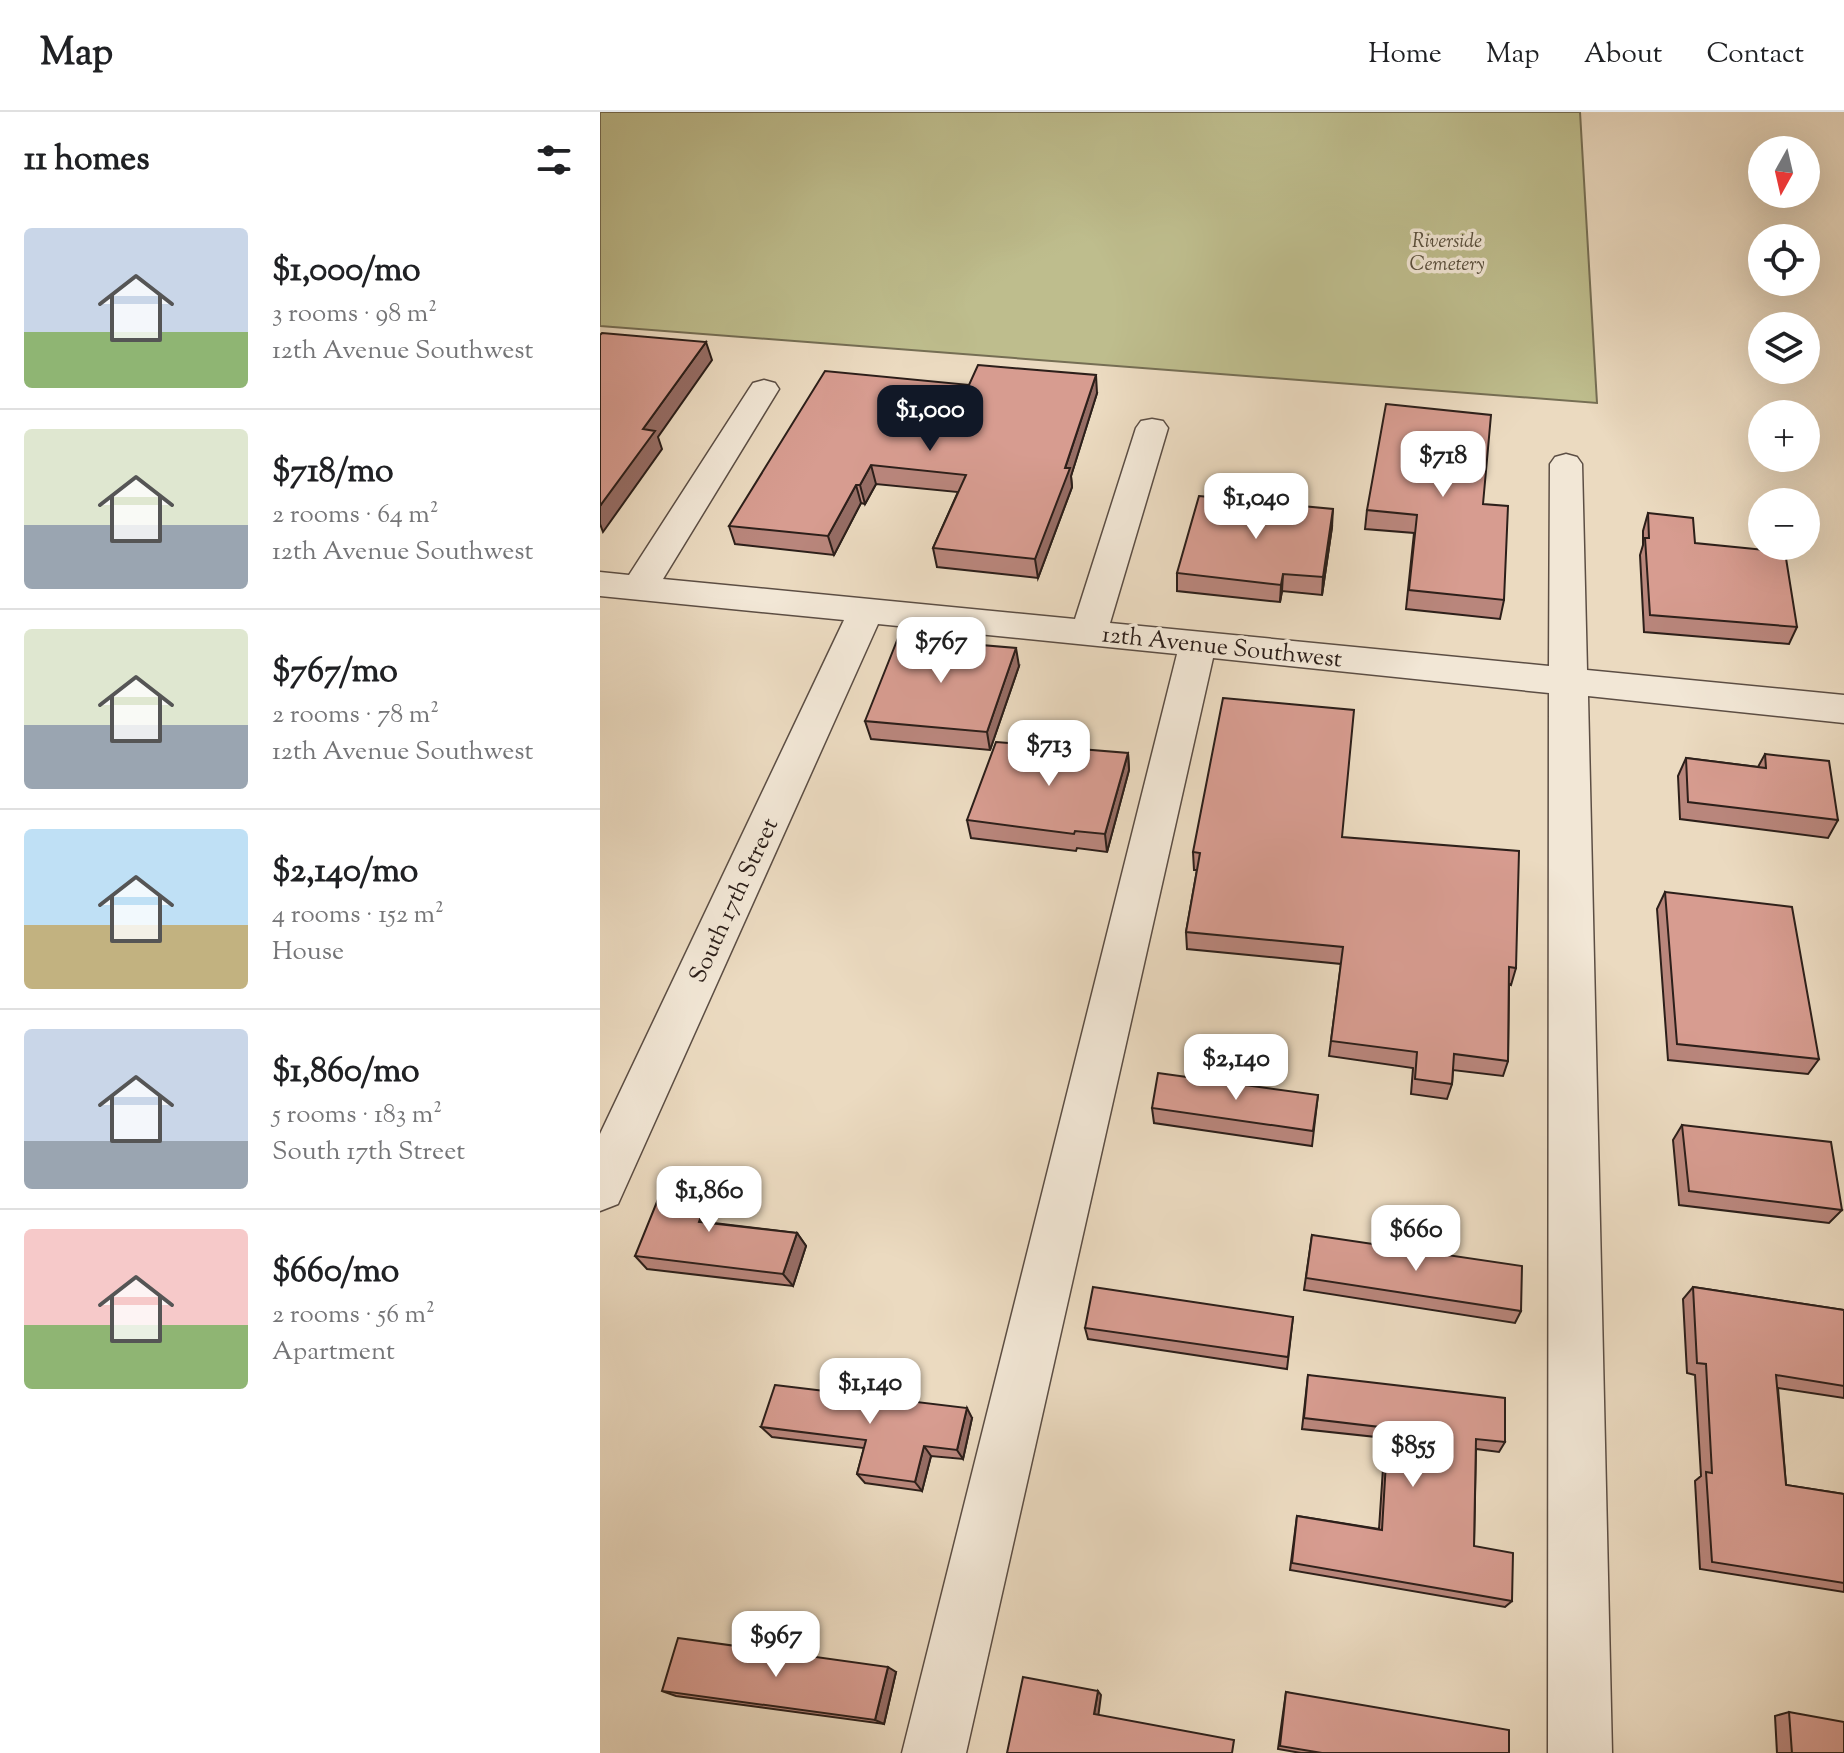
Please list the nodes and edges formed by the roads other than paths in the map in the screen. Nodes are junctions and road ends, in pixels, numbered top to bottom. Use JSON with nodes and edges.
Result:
{"nodes":[{"id":1,"x":764,"y":389,"type":"dead end"},
{"id":2,"x":1152,"y":428,"type":"dead end"},
{"id":3,"x":1566,"y":464,"type":"dead end"},
{"id":4,"x":600,"y":584,"type":"edge"},
{"id":5,"x":639,"y":588,"type":"junction"},
{"id":6,"x":866,"y":611,"type":"junction"},
{"id":7,"x":1089,"y":632,"type":"junction"},
{"id":8,"x":1198,"y":643,"type":"junction"},
{"id":9,"x":1570,"y":681,"type":"junction"},
{"id":10,"x":1844,"y":709,"type":"edge"},
{"id":11,"x":600,"y":1188,"type":"edge"},
{"id":12,"x":934,"y":1753,"type":"edge"},
{"id":13,"x":1580,"y":1753,"type":"edge"}],
"edges":[{"from":1,"to":5,"type":"street"},
{"from":2,"to":7,"type":"street"},
{"from":3,"to":9,"type":"street"},
{"from":4,"to":5,"type":"street","name":"12th Avenue Southwest"},
{"from":5,"to":6,"type":"street","name":"12th Avenue Southwest"},
{"from":6,"to":7,"type":"street","name":"12th Avenue Southwest"},
{"from":6,"to":11,"type":"street","name":"South 17th Street"},
{"from":7,"to":8,"type":"street","name":"12th Avenue Southwest"},
{"from":8,"to":9,"type":"street","name":"12th Avenue Southwest"},
{"from":8,"to":12,"type":"street"},
{"from":9,"to":10,"type":"street","name":"12th Avenue Southwest"},
{"from":9,"to":13,"type":"street"}]}
